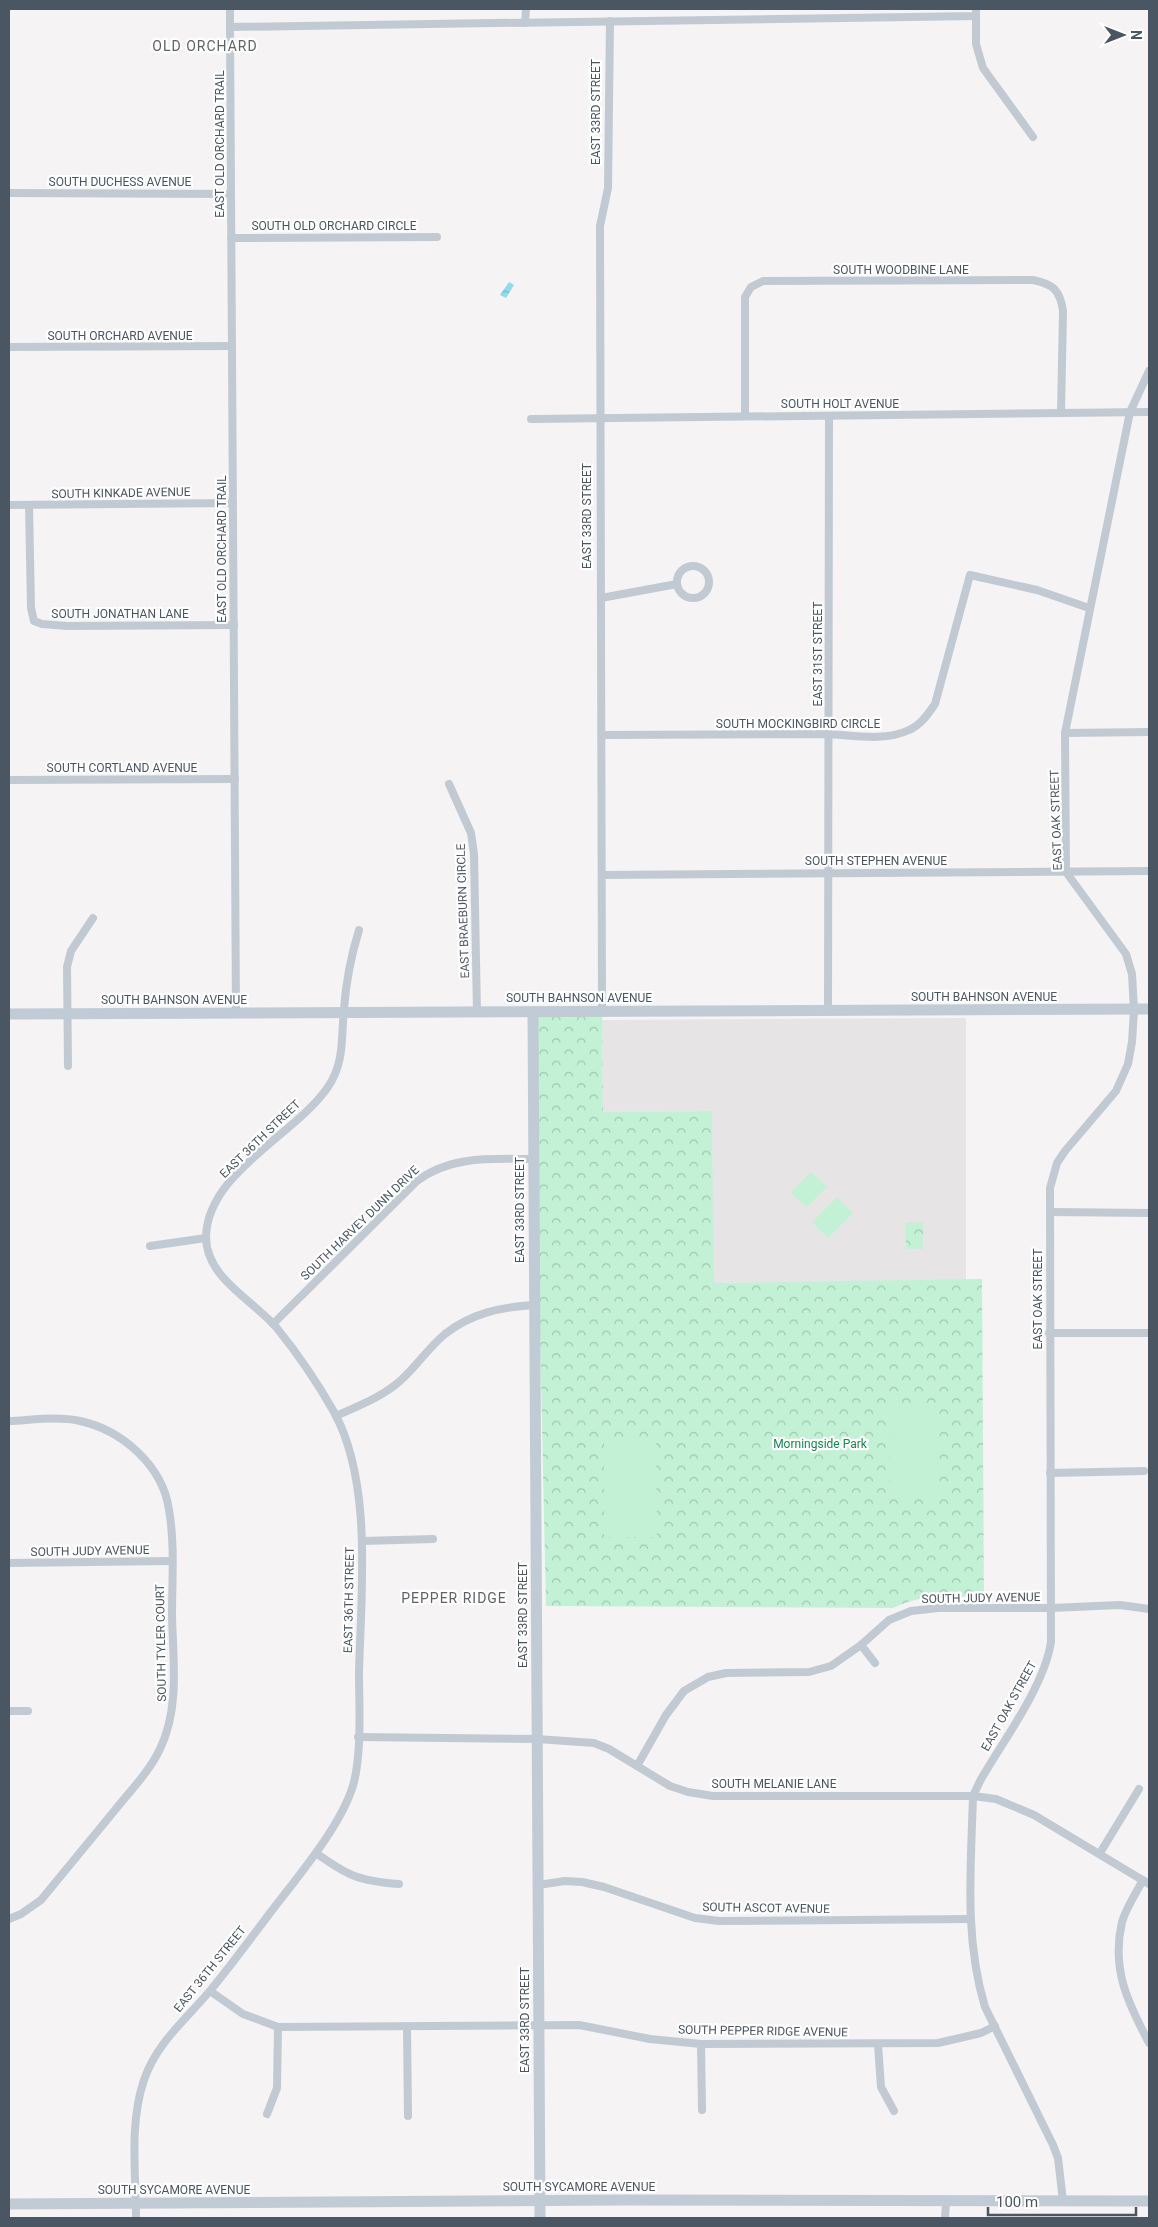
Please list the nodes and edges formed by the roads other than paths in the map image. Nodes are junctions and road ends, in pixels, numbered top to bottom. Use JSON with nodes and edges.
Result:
{"nodes":[{"id":1,"x":230,"y":9,"type":"edge"},
{"id":2,"x":526,"y":9,"type":"edge"},
{"id":3,"x":976,"y":12,"type":"edge"},
{"id":4,"x":610,"y":21,"type":"junction"},
{"id":5,"x":526,"y":23,"type":"junction"},
{"id":6,"x":230,"y":28,"type":"junction"},
{"id":7,"x":1033,"y":137,"type":"dead end"},
{"id":8,"x":9,"y":193,"type":"edge"},
{"id":9,"x":231,"y":194,"type":"junction"},
{"id":10,"x":437,"y":237,"type":"dead end"},
{"id":11,"x":231,"y":238,"type":"junction"},
{"id":12,"x":232,"y":346,"type":"junction"},
{"id":13,"x":9,"y":348,"type":"edge"},
{"id":14,"x":1149,"y":371,"type":"edge"},
{"id":15,"x":1061,"y":412,"type":"junction"},
{"id":16,"x":1130,"y":412,"type":"junction"},
{"id":17,"x":1149,"y":412,"type":"edge"},
{"id":18,"x":745,"y":415,"type":"junction"},
{"id":19,"x":829,"y":416,"type":"junction"},
{"id":20,"x":600,"y":418,"type":"junction"},
{"id":21,"x":531,"y":419,"type":"dead end"},
{"id":22,"x":233,"y":502,"type":"junction"},
{"id":23,"x":9,"y":505,"type":"edge"},
{"id":24,"x":29,"y":505,"type":"junction"},
{"id":25,"x":677,"y":584,"type":"junction"},
{"id":26,"x":601,"y":598,"type":"junction"},
{"id":27,"x":1089,"y":608,"type":"junction"},
{"id":28,"x":234,"y":625,"type":"junction"},
{"id":29,"x":1149,"y":732,"type":"edge"},
{"id":30,"x":1065,"y":733,"type":"junction"},
{"id":31,"x":830,"y":734,"type":"junction"},
{"id":32,"x":602,"y":735,"type":"junction"},
{"id":33,"x":235,"y":779,"type":"junction"},
{"id":34,"x":9,"y":780,"type":"edge"},
{"id":35,"x":449,"y":784,"type":"dead end"},
{"id":36,"x":1149,"y":871,"type":"edge"},
{"id":37,"x":1066,"y":872,"type":"junction"},
{"id":38,"x":830,"y":873,"type":"junction"},
{"id":39,"x":602,"y":875,"type":"junction"},
{"id":40,"x":93,"y":918,"type":"dead end"},
{"id":41,"x":358,"y":930,"type":"dead end"},
{"id":42,"x":1134,"y":1010,"type":"junction"},
{"id":43,"x":1149,"y":1010,"type":"edge"},
{"id":44,"x":828,"y":1011,"type":"junction"},
{"id":45,"x":344,"y":1012,"type":"junction"},
{"id":46,"x":477,"y":1012,"type":"junction"},
{"id":47,"x":533,"y":1012,"type":"junction"},
{"id":48,"x":602,"y":1012,"type":"junction"},
{"id":49,"x":236,"y":1013,"type":"junction"},
{"id":50,"x":9,"y":1014,"type":"edge"},
{"id":51,"x":66,"y":1014,"type":"junction"},
{"id":52,"x":68,"y":1066,"type":"dead end"},
{"id":53,"x":534,"y":1158,"type":"junction"},
{"id":54,"x":1050,"y":1212,"type":"junction"},
{"id":55,"x":1149,"y":1213,"type":"edge"},
{"id":56,"x":206,"y":1238,"type":"junction"},
{"id":57,"x":150,"y":1246,"type":"dead end"},
{"id":58,"x":534,"y":1305,"type":"junction"},
{"id":59,"x":273,"y":1324,"type":"junction"},
{"id":60,"x":1049,"y":1333,"type":"junction"},
{"id":61,"x":1149,"y":1333,"type":"edge"},
{"id":62,"x":336,"y":1416,"type":"junction"},
{"id":63,"x":9,"y":1421,"type":"edge"},
{"id":64,"x":1144,"y":1471,"type":"dead end"},
{"id":65,"x":1050,"y":1473,"type":"junction"},
{"id":66,"x":434,"y":1539,"type":"dead end"},
{"id":67,"x":362,"y":1541,"type":"junction"},
{"id":68,"x":171,"y":1561,"type":"junction"},
{"id":69,"x":9,"y":1563,"type":"edge"},
{"id":70,"x":1050,"y":1608,"type":"junction"},
{"id":71,"x":1149,"y":1609,"type":"edge"},
{"id":72,"x":862,"y":1644,"type":"junction"},
{"id":73,"x":875,"y":1663,"type":"dead end"},
{"id":74,"x":9,"y":1711,"type":"edge"},
{"id":75,"x":28,"y":1711,"type":"dead end"},
{"id":76,"x":358,"y":1737,"type":"junction"},
{"id":77,"x":537,"y":1739,"type":"junction"},
{"id":78,"x":637,"y":1766,"type":"junction"},
{"id":79,"x":1139,"y":1789,"type":"dead end"},
{"id":80,"x":974,"y":1796,"type":"junction"},
{"id":81,"x":316,"y":1852,"type":"junction"},
{"id":82,"x":1100,"y":1853,"type":"junction"},
{"id":83,"x":1146,"y":1882,"type":"edge"},
{"id":84,"x":399,"y":1884,"type":"dead end"},
{"id":85,"x":538,"y":1885,"type":"junction"},
{"id":86,"x":9,"y":1919,"type":"edge"},
{"id":87,"x":970,"y":1919,"type":"junction"},
{"id":88,"x":210,"y":1991,"type":"junction"},
{"id":89,"x":538,"y":2025,"type":"junction"},
{"id":90,"x":995,"y":2026,"type":"junction"},
{"id":91,"x":278,"y":2027,"type":"junction"},
{"id":92,"x":407,"y":2027,"type":"junction"},
{"id":93,"x":1149,"y":2043,"type":"edge"},
{"id":94,"x":701,"y":2044,"type":"junction"},
{"id":95,"x":878,"y":2044,"type":"junction"},
{"id":96,"x":702,"y":2110,"type":"dead end"},
{"id":97,"x":894,"y":2111,"type":"dead end"},
{"id":98,"x":267,"y":2114,"type":"dead end"},
{"id":99,"x":408,"y":2116,"type":"dead end"},
{"id":100,"x":540,"y":2201,"type":"junction"},
{"id":101,"x":1149,"y":2201,"type":"edge"},
{"id":102,"x":946,"y":2202,"type":"junction"},
{"id":103,"x":1063,"y":2202,"type":"junction"},
{"id":104,"x":9,"y":2204,"type":"edge"},
{"id":105,"x":136,"y":2204,"type":"junction"},
{"id":106,"x":136,"y":2218,"type":"edge"},
{"id":107,"x":540,"y":2218,"type":"edge"},
{"id":108,"x":946,"y":2218,"type":"edge"}],
"edges":[{"from":1,"to":6,"type":"street","name":"EAST OLD ORCHARD TRAIL"},
{"from":2,"to":5,"type":"street"},
{"from":3,"to":4,"type":"street"},
{"from":3,"to":7,"type":"street"},
{"from":4,"to":5,"type":"street"},
{"from":4,"to":20,"type":"street","name":"EAST 33RD STREET"},
{"from":5,"to":6,"type":"street"},
{"from":6,"to":9,"type":"street","name":"EAST OLD ORCHARD TRAIL"},
{"from":8,"to":9,"type":"street","name":"SOUTH DUCHESS AVENUE"},
{"from":9,"to":11,"type":"street","name":"EAST OLD ORCHARD TRAIL"},
{"from":10,"to":11,"type":"street","name":"SOUTH OLD ORCHARD CIRCLE"},
{"from":11,"to":12,"type":"street","name":"EAST OLD ORCHARD TRAIL"},
{"from":12,"to":13,"type":"street","name":"SOUTH ORCHARD AVENUE"},
{"from":12,"to":22,"type":"street","name":"EAST OLD ORCHARD TRAIL"},
{"from":14,"to":16,"type":"street","name":"EAST OAK STREET"},
{"from":15,"to":16,"type":"street","name":"SOUTH HOLT AVENUE"},
{"from":15,"to":18,"type":"street","name":"SOUTH WOODBINE LANE"},
{"from":15,"to":19,"type":"street","name":"SOUTH HOLT AVENUE"},
{"from":16,"to":17,"type":"street","name":"SOUTH HOLT AVENUE"},
{"from":16,"to":27,"type":"street","name":"EAST OAK STREET"},
{"from":18,"to":19,"type":"street","name":"SOUTH HOLT AVENUE"},
{"from":18,"to":20,"type":"street","name":"SOUTH HOLT AVENUE"},
{"from":19,"to":31,"type":"street","name":"EAST 31ST STREET"},
{"from":20,"to":21,"type":"street","name":"SOUTH HOLT AVENUE"},
{"from":20,"to":26,"type":"street","name":"EAST 33RD STREET"},
{"from":22,"to":24,"type":"street","name":"SOUTH KINKADE AVENUE"},
{"from":22,"to":28,"type":"street","name":"EAST OLD ORCHARD TRAIL"},
{"from":23,"to":24,"type":"street","name":"SOUTH KINKADE AVENUE"},
{"from":24,"to":28,"type":"street","name":"SOUTH JONATHAN LANE"},
{"from":25,"to":25,"type":"street"},
{"from":25,"to":26,"type":"street"},
{"from":26,"to":32,"type":"street","name":"EAST 33RD STREET"},
{"from":27,"to":30,"type":"street","name":"EAST OAK STREET"},
{"from":27,"to":31,"type":"street","name":"SOUTH MOCKINGBIRD CIRCLE"},
{"from":28,"to":33,"type":"street","name":"EAST OLD ORCHARD TRAIL"},
{"from":29,"to":30,"type":"street"},
{"from":30,"to":37,"type":"street","name":"EAST OAK STREET"},
{"from":31,"to":32,"type":"street","name":"SOUTH MOCKINGBIRD CIRCLE"},
{"from":31,"to":38,"type":"street","name":"EAST 31ST STREET"},
{"from":32,"to":39,"type":"street","name":"EAST 33RD STREET"},
{"from":33,"to":34,"type":"street","name":"SOUTH CORTLAND AVENUE"},
{"from":33,"to":49,"type":"street","name":"EAST OLD ORCHARD TRAIL"},
{"from":35,"to":46,"type":"street","name":"EAST BRAEBURN CIRCLE"},
{"from":36,"to":37,"type":"street","name":"SOUTH STEPHEN AVENUE"},
{"from":37,"to":38,"type":"street","name":"SOUTH STEPHEN AVENUE"},
{"from":37,"to":42,"type":"street","name":"EAST OAK STREET"},
{"from":38,"to":39,"type":"street","name":"SOUTH STEPHEN AVENUE"},
{"from":38,"to":44,"type":"street","name":"EAST 31ST STREET"},
{"from":39,"to":48,"type":"street","name":"EAST 33RD STREET"},
{"from":40,"to":51,"type":"street"},
{"from":41,"to":45,"type":"street","name":"EAST 36TH STREET"},
{"from":42,"to":43,"type":"street","name":"SOUTH BAHNSON AVENUE"},
{"from":42,"to":44,"type":"street","name":"SOUTH BAHNSON AVENUE"},
{"from":42,"to":54,"type":"street","name":"EAST OAK STREET"},
{"from":44,"to":48,"type":"street","name":"SOUTH BAHNSON AVENUE"},
{"from":45,"to":46,"type":"street","name":"SOUTH BAHNSON AVENUE"},
{"from":45,"to":49,"type":"street","name":"SOUTH BAHNSON AVENUE"},
{"from":45,"to":56,"type":"street","name":"EAST 36TH STREET"},
{"from":46,"to":47,"type":"street","name":"SOUTH BAHNSON AVENUE"},
{"from":47,"to":48,"type":"street","name":"SOUTH BAHNSON AVENUE"},
{"from":47,"to":53,"type":"street","name":"EAST 33RD STREET"},
{"from":49,"to":51,"type":"street","name":"SOUTH BAHNSON AVENUE"},
{"from":50,"to":51,"type":"street","name":"SOUTH BAHNSON AVENUE"},
{"from":51,"to":52,"type":"street"},
{"from":53,"to":58,"type":"street","name":"EAST 33RD STREET"},
{"from":53,"to":59,"type":"street","name":"SOUTH HARVEY DUNN DRIVE"},
{"from":54,"to":55,"type":"street"},
{"from":54,"to":60,"type":"street","name":"EAST OAK STREET"},
{"from":56,"to":57,"type":"street"},
{"from":56,"to":59,"type":"street","name":"EAST 36TH STREET"},
{"from":58,"to":62,"type":"street"},
{"from":58,"to":77,"type":"street","name":"EAST 33RD STREET"},
{"from":59,"to":62,"type":"street","name":"EAST 36TH STREET"},
{"from":60,"to":61,"type":"street"},
{"from":60,"to":65,"type":"street","name":"EAST OAK STREET"},
{"from":62,"to":67,"type":"street","name":"EAST 36TH STREET"},
{"from":63,"to":68,"type":"street","name":"SOUTH TYLER COURT"},
{"from":64,"to":65,"type":"street"},
{"from":65,"to":70,"type":"street","name":"EAST OAK STREET"},
{"from":66,"to":67,"type":"street"},
{"from":67,"to":76,"type":"street","name":"EAST 36TH STREET"},
{"from":68,"to":69,"type":"street","name":"SOUTH JUDY AVENUE"},
{"from":68,"to":86,"type":"street","name":"SOUTH TYLER COURT"},
{"from":70,"to":71,"type":"street","name":"SOUTH JUDY AVENUE"},
{"from":70,"to":72,"type":"street","name":"SOUTH JUDY AVENUE"},
{"from":70,"to":80,"type":"street","name":"EAST OAK STREET"},
{"from":72,"to":73,"type":"street"},
{"from":72,"to":78,"type":"street","name":"SOUTH JUDY AVENUE"},
{"from":74,"to":75,"type":"street"},
{"from":76,"to":77,"type":"street","name":"SOUTH MELANIE LANE"},
{"from":76,"to":81,"type":"street","name":"EAST 36TH STREET"},
{"from":77,"to":78,"type":"street","name":"SOUTH MELANIE LANE"},
{"from":77,"to":85,"type":"street","name":"EAST 33RD STREET"},
{"from":78,"to":80,"type":"street","name":"SOUTH MELANIE LANE"},
{"from":79,"to":82,"type":"street"},
{"from":80,"to":82,"type":"street","name":"SOUTH MELANIE LANE"},
{"from":80,"to":87,"type":"street","name":"EAST OAK STREET"},
{"from":81,"to":84,"type":"street"},
{"from":81,"to":88,"type":"street","name":"EAST 36TH STREET"},
{"from":82,"to":83,"type":"street","name":"SOUTH MELANIE LANE"},
{"from":83,"to":93,"type":"street"},
{"from":85,"to":87,"type":"street","name":"SOUTH ASCOT AVENUE"},
{"from":85,"to":89,"type":"street","name":"EAST 33RD STREET"},
{"from":87,"to":90,"type":"street","name":"EAST OAK STREET"},
{"from":88,"to":91,"type":"street","name":"SOUTH PEPPER RIDGE AVENUE"},
{"from":88,"to":105,"type":"street","name":"EAST 36TH STREET"},
{"from":89,"to":92,"type":"street","name":"SOUTH PEPPER RIDGE AVENUE"},
{"from":89,"to":94,"type":"street","name":"SOUTH PEPPER RIDGE AVENUE"},
{"from":89,"to":100,"type":"street","name":"EAST 33RD STREET"},
{"from":90,"to":95,"type":"street","name":"SOUTH PEPPER RIDGE AVENUE"},
{"from":90,"to":103,"type":"street","name":"EAST OAK STREET"},
{"from":91,"to":92,"type":"street","name":"SOUTH PEPPER RIDGE AVENUE"},
{"from":91,"to":98,"type":"street"},
{"from":92,"to":99,"type":"street"},
{"from":94,"to":95,"type":"street","name":"SOUTH PEPPER RIDGE AVENUE"},
{"from":94,"to":96,"type":"street"},
{"from":95,"to":97,"type":"street"},
{"from":100,"to":102,"type":"street","name":"SOUTH SYCAMORE AVENUE"},
{"from":100,"to":105,"type":"street","name":"SOUTH SYCAMORE AVENUE"},
{"from":100,"to":107,"type":"street","name":"EAST 33RD STREET"},
{"from":101,"to":103,"type":"street","name":"SOUTH SYCAMORE AVENUE"},
{"from":102,"to":103,"type":"street","name":"SOUTH SYCAMORE AVENUE"},
{"from":102,"to":108,"type":"street"},
{"from":104,"to":105,"type":"street","name":"SOUTH SYCAMORE AVENUE"},
{"from":105,"to":106,"type":"street","name":"EAST 36TH STREET"}]}
